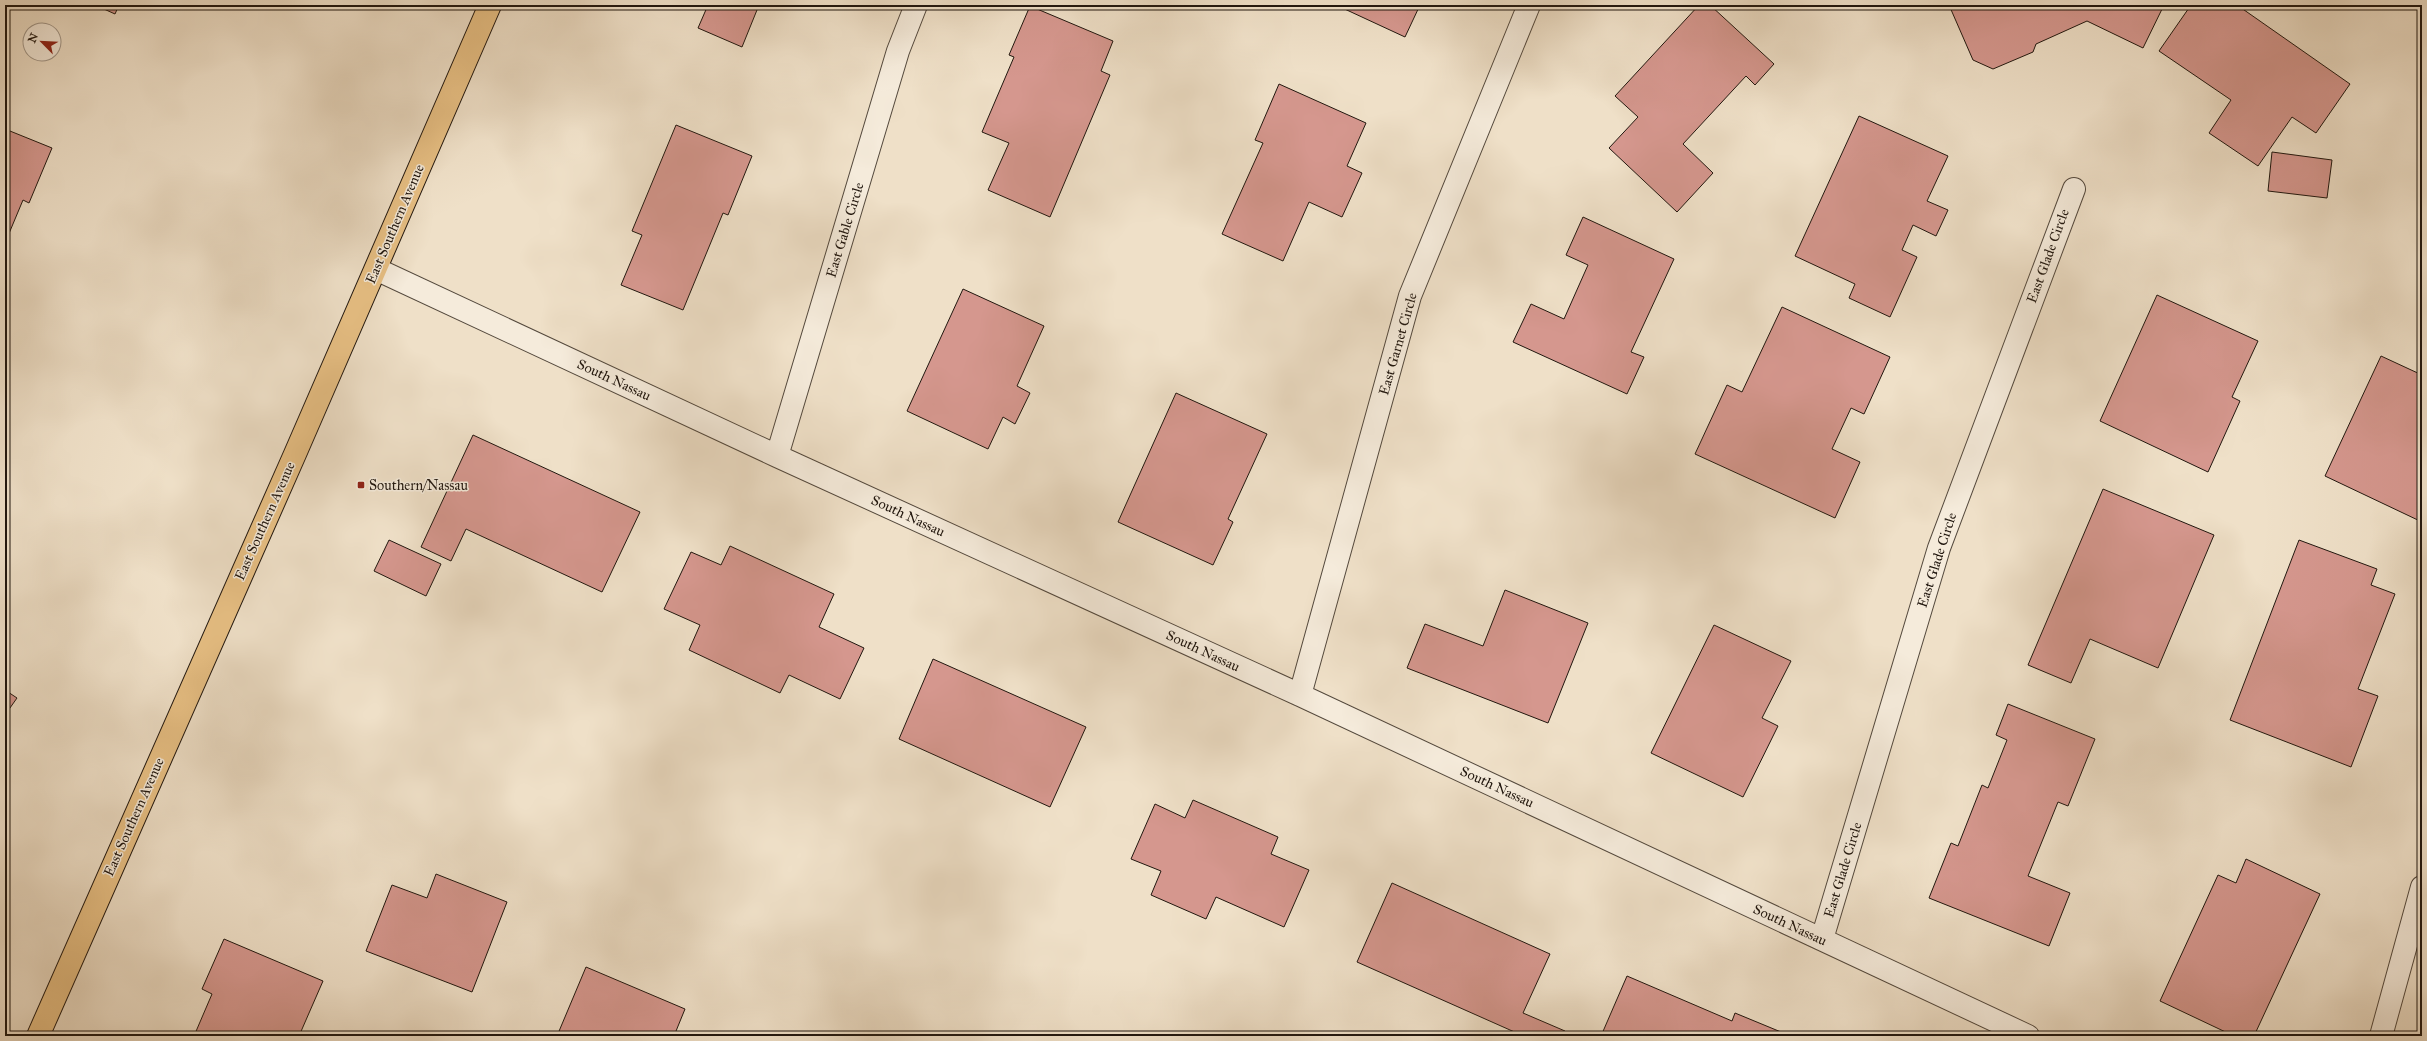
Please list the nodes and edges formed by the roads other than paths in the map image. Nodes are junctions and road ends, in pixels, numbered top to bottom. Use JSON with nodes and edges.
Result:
{"nodes":[{"id":1,"x":490,"y":5,"type":"edge"},
{"id":2,"x":916,"y":5,"type":"edge"},
{"id":3,"x":1529,"y":5,"type":"edge"},
{"id":4,"x":2074,"y":189,"type":"dead end"},
{"id":5,"x":376,"y":269,"type":"junction"},
{"id":6,"x":777,"y":456,"type":"junction"},
{"id":7,"x":1300,"y":695,"type":"junction"},
{"id":8,"x":2422,"y":887,"type":"edge"},
{"id":9,"x":1822,"y":940,"type":"junction"},
{"id":10,"x":38,"y":1036,"type":"edge"},
{"id":11,"x":2028,"y":1036,"type":"edge"},
{"id":12,"x":2381,"y":1036,"type":"edge"}],
"edges":[{"from":1,"to":5,"type":"main road","name":"East Southern Avenue"},
{"from":2,"to":6,"type":"street","name":"East Gable Circle"},
{"from":3,"to":7,"type":"street","name":"East Garnet Circle"},
{"from":4,"to":9,"type":"street","name":"East Glade Circle"},
{"from":5,"to":6,"type":"street","name":"South Nassau"},
{"from":5,"to":10,"type":"main road","name":"East Southern Avenue"},
{"from":6,"to":7,"type":"street","name":"South Nassau"},
{"from":7,"to":9,"type":"street","name":"South Nassau"},
{"from":8,"to":12,"type":"street"},
{"from":9,"to":11,"type":"street","name":"South Nassau"}]}
